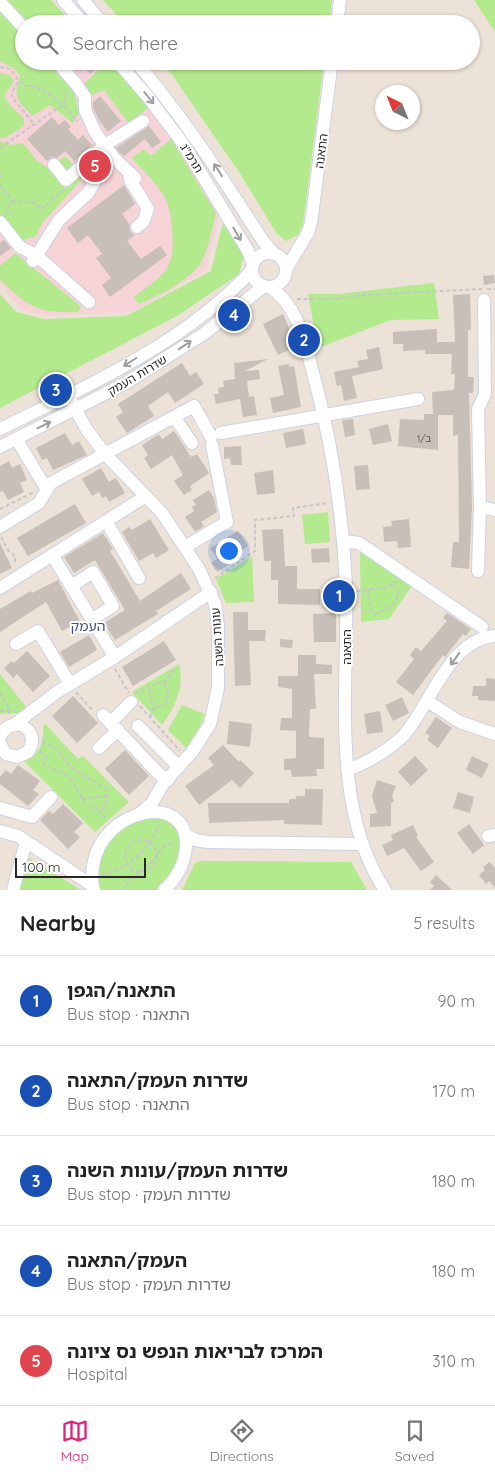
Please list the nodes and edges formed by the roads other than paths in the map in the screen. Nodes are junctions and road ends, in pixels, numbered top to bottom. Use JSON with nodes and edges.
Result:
{"nodes":[{"id":1,"x":63,"y":0,"type":"edge"},
{"id":2,"x":83,"y":0,"type":"edge"},
{"id":3,"x":340,"y":0,"type":"edge"},
{"id":4,"x":0,"y":2,"type":"edge"},
{"id":5,"x":76,"y":15,"type":"edge"},
{"id":6,"x":96,"y":15,"type":"edge"},
{"id":7,"x":338,"y":15,"type":"edge"},
{"id":8,"x":15,"y":18,"type":"edge"},
{"id":9,"x":64,"y":70,"type":"edge"},
{"id":10,"x":125,"y":70,"type":"edge"},
{"id":11,"x":142,"y":70,"type":"edge"},
{"id":12,"x":331,"y":70,"type":"edge"},
{"id":13,"x":143,"y":121,"type":"dead end"},
{"id":14,"x":108,"y":150,"type":"junction"},
{"id":15,"x":54,"y":166,"type":"dead end"},
{"id":16,"x":2,"y":219,"type":"edge"},
{"id":17,"x":137,"y":227,"type":"dead end"},
{"id":18,"x":304,"y":239,"type":"junction"},
{"id":19,"x":276,"y":255,"type":"junction"},
{"id":20,"x":34,"y":258,"type":"junction"},
{"id":21,"x":252,"y":267,"type":"junction"},
{"id":22,"x":285,"y":273,"type":"junction"},
{"id":23,"x":268,"y":286,"type":"junction"},
{"id":24,"x":484,"y":300,"type":"dead end"},
{"id":25,"x":89,"y":302,"type":"dead end"},
{"id":26,"x":293,"y":313,"type":"junction"},
{"id":27,"x":68,"y":396,"type":"junction"},
{"id":28,"x":418,"y":399,"type":"dead end"},
{"id":29,"x":75,"y":410,"type":"junction"},
{"id":30,"x":325,"y":415,"type":"junction"},
{"id":31,"x":175,"y":418,"type":"junction"},
{"id":32,"x":0,"y":429,"type":"edge"},
{"id":33,"x":215,"y":438,"type":"junction"},
{"id":34,"x":192,"y":443,"type":"dead end"},
{"id":35,"x":20,"y":445,"type":"dead end"},
{"id":36,"x":0,"y":447,"type":"edge"},
{"id":37,"x":106,"y":455,"type":"junction"},
{"id":38,"x":46,"y":488,"type":"junction"},
{"id":39,"x":146,"y":496,"type":"junction"},
{"id":40,"x":480,"y":507,"type":"junction"},
{"id":41,"x":495,"y":510,"type":"edge"},
{"id":42,"x":106,"y":521,"type":"junction"},
{"id":43,"x":0,"y":527,"type":"edge"},
{"id":44,"x":344,"y":542,"type":"junction"},
{"id":45,"x":185,"y":547,"type":"junction"},
{"id":46,"x":52,"y":555,"type":"junction"},
{"id":47,"x":478,"y":571,"type":"dead end"},
{"id":48,"x":139,"y":578,"type":"dead end"},
{"id":49,"x":71,"y":586,"type":"junction"},
{"id":50,"x":0,"y":588,"type":"edge"},
{"id":51,"x":209,"y":588,"type":"junction"},
{"id":52,"x":90,"y":620,"type":"junction"},
{"id":53,"x":482,"y":627,"type":"dead end"},
{"id":54,"x":495,"y":636,"type":"edge"},
{"id":55,"x":16,"y":644,"type":"dead end"},
{"id":56,"x":112,"y":659,"type":"junction"},
{"id":57,"x":70,"y":684,"type":"junction"},
{"id":58,"x":49,"y":698,"type":"junction"},
{"id":59,"x":427,"y":701,"type":"junction"},
{"id":60,"x":134,"y":703,"type":"road end"},
{"id":61,"x":110,"y":722,"type":"junction"},
{"id":62,"x":8,"y":725,"type":"edge"},
{"id":63,"x":138,"y":726,"type":"dead end"},
{"id":64,"x":495,"y":734,"type":"edge"},
{"id":65,"x":0,"y":738,"type":"edge"},
{"id":66,"x":32,"y":743,"type":"junction"},
{"id":67,"x":0,"y":745,"type":"edge"},
{"id":68,"x":98,"y":748,"type":"dead end"},
{"id":69,"x":183,"y":763,"type":"junction"},
{"id":70,"x":348,"y":770,"type":"junction"},
{"id":71,"x":168,"y":780,"type":"junction"},
{"id":72,"x":51,"y":797,"type":"dead end"},
{"id":73,"x":0,"y":808,"type":"edge"},
{"id":74,"x":139,"y":814,"type":"junction"},
{"id":75,"x":164,"y":816,"type":"junction"},
{"id":76,"x":0,"y":831,"type":"edge"},
{"id":77,"x":183,"y":838,"type":"junction"},
{"id":78,"x":26,"y":842,"type":"junction"},
{"id":79,"x":208,"y":842,"type":"junction"},
{"id":80,"x":361,"y":844,"type":"junction"},
{"id":81,"x":94,"y":857,"type":"junction"},
{"id":82,"x":183,"y":862,"type":"junction"},
{"id":83,"x":61,"y":865,"type":"junction"},
{"id":84,"x":94,"y":884,"type":"edge"},
{"id":85,"x":168,"y":889,"type":"edge"},
{"id":86,"x":13,"y":890,"type":"edge"},
{"id":87,"x":385,"y":890,"type":"edge"}],
"edges":[{"from":1,"to":5,"type":"street"},
{"from":2,"to":6,"type":"street"},
{"from":3,"to":7,"type":"street"},
{"from":4,"to":8,"type":"street"},
{"from":9,"to":14,"type":"street"},
{"from":10,"to":21,"type":"street","name":"תרמ\"ג","one_way":true},
{"from":19,"to":11,"type":"street","name":"תרמ\"ג","one_way":true},
{"from":12,"to":18,"type":"street","name":"התאנה"},
{"from":13,"to":14,"type":"street"},
{"from":14,"to":15,"type":"street"},
{"from":14,"to":17,"type":"street"},
{"from":14,"to":20,"type":"street"},
{"from":16,"to":20,"type":"street"},
{"from":18,"to":19,"type":"street"},
{"from":18,"to":22,"type":"street","name":"התאנה"},
{"from":19,"to":21,"type":"street"},
{"from":19,"to":22,"type":"street"},
{"from":20,"to":25,"type":"street"},
{"from":21,"to":23,"type":"street"},
{"from":21,"to":27,"type":"street","name":"שדרות העמק","one_way":true},
{"from":22,"to":23,"type":"street"},
{"from":22,"to":26,"type":"street","name":"התאנה"},
{"from":23,"to":26,"type":"street","name":"התאנה"},
{"from":29,"to":23,"type":"street","name":"שדרות העמק","one_way":true},
{"from":24,"to":40,"type":"street"},
{"from":26,"to":30,"type":"street","name":"התאנה"},
{"from":27,"to":29,"type":"street","name":"עונות השנה"},
{"from":27,"to":32,"type":"street","name":"שדרות העמק"},
{"from":28,"to":30,"type":"street"},
{"from":36,"to":29,"type":"street","name":"שדרות העמק","one_way":true},
{"from":29,"to":37,"type":"street","name":"עונות השנה"},
{"from":30,"to":33,"type":"street"},
{"from":30,"to":44,"type":"street","name":"התאנה"},
{"from":31,"to":33,"type":"street"},
{"from":31,"to":34,"type":"street"},
{"from":31,"to":37,"type":"street"},
{"from":33,"to":45,"type":"street"},
{"from":35,"to":38,"type":"street"},
{"from":37,"to":38,"type":"street"},
{"from":37,"to":39,"type":"street","name":"עונות השנה"},
{"from":38,"to":43,"type":"street"},
{"from":39,"to":42,"type":"street"},
{"from":39,"to":45,"type":"street","name":"עונות השנה"},
{"from":40,"to":41,"type":"street"},
{"from":40,"to":47,"type":"street"},
{"from":42,"to":46,"type":"street"},
{"from":42,"to":48,"type":"street"},
{"from":44,"to":53,"type":"street"},
{"from":44,"to":70,"type":"street","name":"התאנה"},
{"from":45,"to":51,"type":"street","name":"עונות השנה"},
{"from":46,"to":49,"type":"street"},
{"from":46,"to":50,"type":"street"},
{"from":49,"to":52,"type":"street"},
{"from":49,"to":52,"type":"street"},
{"from":51,"to":56,"type":"street"},
{"from":51,"to":69,"type":"street","name":"עונות השנה"},
{"from":52,"to":56,"type":"street"},
{"from":54,"to":59,"type":"street","one_way":true},
{"from":55,"to":57,"type":"street"},
{"from":56,"to":57,"type":"street"},
{"from":57,"to":58,"type":"street"},
{"from":58,"to":62,"type":"street"},
{"from":58,"to":66,"type":"street"},
{"from":59,"to":64,"type":"street"},
{"from":59,"to":70,"type":"street"},
{"from":60,"to":61,"type":"street"},
{"from":61,"to":68,"type":"street"},
{"from":61,"to":71,"type":"street"},
{"from":62,"to":65,"type":"street"},
{"from":62,"to":66,"type":"street"},
{"from":63,"to":69,"type":"street"},
{"from":66,"to":67,"type":"street"},
{"from":69,"to":71,"type":"street","name":"עונות השנה"},
{"from":70,"to":80,"type":"street","name":"התאנה"},
{"from":71,"to":74,"type":"street","name":"עונות השנה"},
{"from":71,"to":75,"type":"street"},
{"from":72,"to":73,"type":"street"},
{"from":74,"to":75,"type":"street"},
{"from":74,"to":81,"type":"street"},
{"from":75,"to":77,"type":"street"},
{"from":76,"to":78,"type":"street"},
{"from":77,"to":79,"type":"street"},
{"from":77,"to":82,"type":"street"},
{"from":78,"to":83,"type":"street"},
{"from":78,"to":86,"type":"street"},
{"from":79,"to":80,"type":"street"},
{"from":79,"to":82,"type":"street"},
{"from":80,"to":87,"type":"street","name":"התאנה"},
{"from":81,"to":83,"type":"street"},
{"from":81,"to":84,"type":"street"},
{"from":82,"to":85,"type":"street"},
{"from":83,"to":84,"type":"street"}]}
